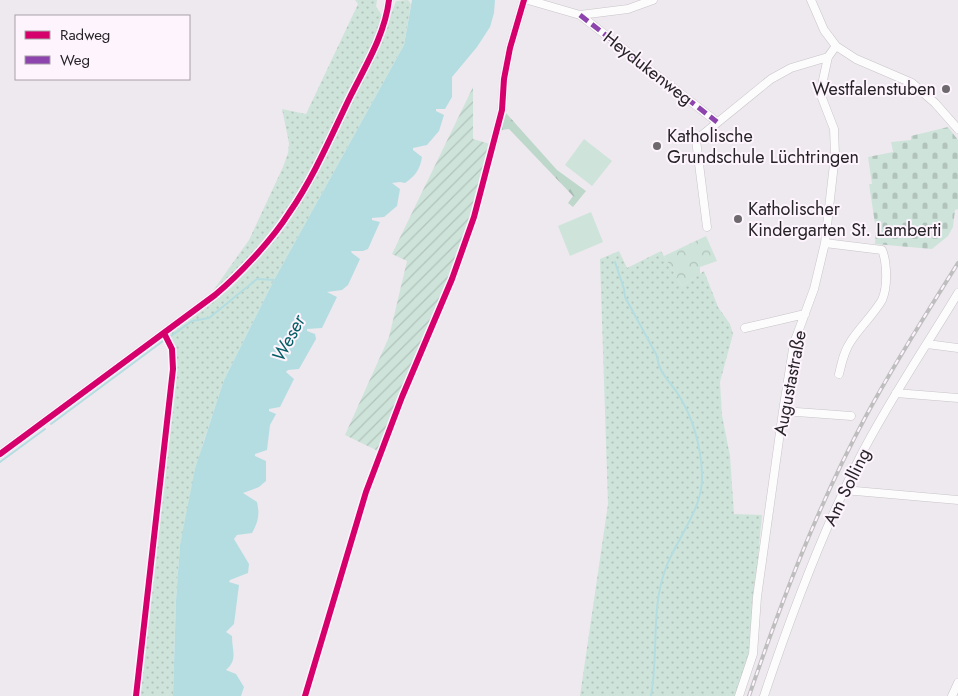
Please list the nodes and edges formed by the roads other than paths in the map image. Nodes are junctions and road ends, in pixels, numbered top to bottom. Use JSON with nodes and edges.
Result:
{"nodes":[{"id":1,"x":390,"y":0,"type":"edge"},
{"id":2,"x":524,"y":0,"type":"edge"},
{"id":3,"x":528,"y":0,"type":"edge"},
{"id":4,"x":653,"y":0,"type":"edge"},
{"id":5,"x":811,"y":0,"type":"edge"},
{"id":6,"x":580,"y":15,"type":"junction"},
{"id":7,"x":836,"y":46,"type":"junction"},
{"id":8,"x":828,"y":57,"type":"junction"},
{"id":9,"x":717,"y":122,"type":"junction"},
{"id":10,"x":958,"y":129,"type":"edge"},
{"id":11,"x":493,"y":145,"type":"dead end"},
{"id":12,"x":707,"y":228,"type":"dead end"},
{"id":13,"x":825,"y":243,"type":"junction"},
{"id":14,"x":958,"y":293,"type":"edge"},
{"id":15,"x":805,"y":314,"type":"junction"},
{"id":16,"x":745,"y":328,"type":"dead end"},
{"id":17,"x":927,"y":344,"type":"junction"},
{"id":18,"x":958,"y":348,"type":"edge"},
{"id":19,"x":839,"y":374,"type":"dead end"},
{"id":20,"x":896,"y":393,"type":"junction"},
{"id":21,"x":958,"y":398,"type":"edge"},
{"id":22,"x":783,"y":411,"type":"junction"},
{"id":23,"x":851,"y":416,"type":"dead end"},
{"id":24,"x":0,"y":454,"type":"edge"},
{"id":25,"x":844,"y":490,"type":"junction"},
{"id":26,"x":958,"y":500,"type":"edge"},
{"id":27,"x":958,"y":682,"type":"edge"},
{"id":28,"x":739,"y":696,"type":"edge"},
{"id":29,"x":764,"y":696,"type":"edge"},
{"id":30,"x":952,"y":696,"type":"edge"}],
"edges":[{"from":1,"to":24,"type":"street"},
{"from":2,"to":11,"type":"street"},
{"from":3,"to":6,"type":"street"},
{"from":4,"to":6,"type":"street"},
{"from":5,"to":7,"type":"street"},
{"from":6,"to":9,"type":"street","name":"Heydukenweg"},
{"from":7,"to":8,"type":"street","name":"Augustastraße"},
{"from":7,"to":10,"type":"street"},
{"from":8,"to":9,"type":"street"},
{"from":8,"to":13,"type":"street","name":"Augustastraße"},
{"from":9,"to":12,"type":"street"},
{"from":13,"to":15,"type":"street","name":"Augustastraße"},
{"from":13,"to":19,"type":"street"},
{"from":14,"to":17,"type":"street","name":"Am Solling"},
{"from":15,"to":16,"type":"street"},
{"from":15,"to":22,"type":"street","name":"Augustastraße"},
{"from":17,"to":18,"type":"street"},
{"from":17,"to":20,"type":"street","name":"Am Solling"},
{"from":20,"to":21,"type":"street"},
{"from":20,"to":25,"type":"street","name":"Am Solling"},
{"from":22,"to":23,"type":"street"},
{"from":22,"to":28,"type":"street","name":"Augustastraße"},
{"from":25,"to":26,"type":"street"},
{"from":25,"to":29,"type":"street","name":"Am Solling"},
{"from":27,"to":30,"type":"street"}]}
